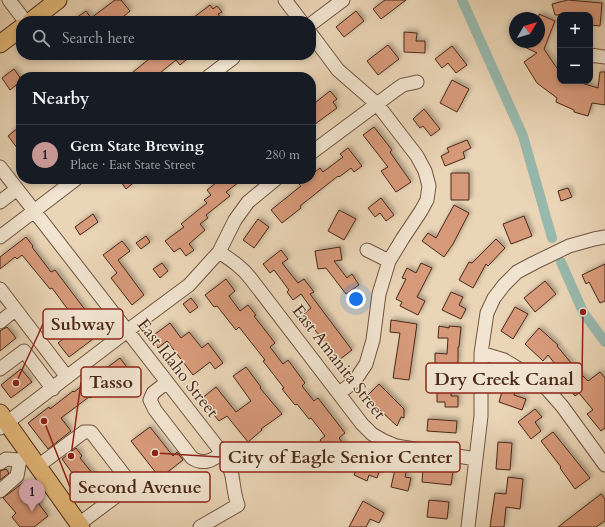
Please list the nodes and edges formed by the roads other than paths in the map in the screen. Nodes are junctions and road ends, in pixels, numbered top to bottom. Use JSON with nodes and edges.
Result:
{"nodes":[{"id":1,"x":9,"y":0,"type":"edge"},
{"id":2,"x":58,"y":0,"type":"edge"},
{"id":3,"x":285,"y":0,"type":"edge"},
{"id":4,"x":343,"y":0,"type":"edge"},
{"id":5,"x":21,"y":16,"type":"edge"},
{"id":6,"x":37,"y":16,"type":"edge"},
{"id":7,"x":297,"y":16,"type":"edge"},
{"id":8,"x":316,"y":20,"type":"edge"},
{"id":9,"x":16,"y":32,"type":"edge"},
{"id":10,"x":316,"y":41,"type":"edge"},
{"id":11,"x":0,"y":44,"type":"edge"},
{"id":12,"x":593,"y":55,"type":"edge"},
{"id":13,"x":605,"y":57,"type":"edge"},
{"id":14,"x":230,"y":60,"type":"edge"},
{"id":15,"x":215,"y":72,"type":"edge"},
{"id":16,"x":417,"y":82,"type":"dead end"},
{"id":17,"x":377,"y":104,"type":"junction"},
{"id":18,"x":316,"y":149,"type":"edge"},
{"id":19,"x":0,"y":167,"type":"edge"},
{"id":20,"x":69,"y":184,"type":"edge"},
{"id":21,"x":270,"y":184,"type":"edge"},
{"id":22,"x":17,"y":189,"type":"junction"},
{"id":23,"x":0,"y":202,"type":"edge"},
{"id":24,"x":34,"y":211,"type":"junction"},
{"id":25,"x":0,"y":237,"type":"edge"},
{"id":26,"x":605,"y":237,"type":"edge"},
{"id":27,"x":367,"y":250,"type":"dead end"},
{"id":28,"x":219,"y":252,"type":"junction"},
{"id":29,"x":389,"y":261,"type":"junction"},
{"id":30,"x":0,"y":289,"type":"edge"},
{"id":31,"x":16,"y":310,"type":"junction"},
{"id":32,"x":0,"y":322,"type":"edge"},
{"id":33,"x":127,"y":331,"type":"junction"},
{"id":34,"x":481,"y":352,"type":"junction"},
{"id":35,"x":0,"y":369,"type":"edge"},
{"id":36,"x":67,"y":377,"type":"junction"},
{"id":37,"x":167,"y":382,"type":"junction"},
{"id":38,"x":53,"y":389,"type":"junction"},
{"id":39,"x":339,"y":393,"type":"junction"},
{"id":40,"x":3,"y":421,"type":"edge"},
{"id":41,"x":224,"y":456,"type":"junction"},
{"id":42,"x":29,"y":459,"type":"junction"},
{"id":43,"x":476,"y":459,"type":"junction"},
{"id":44,"x":0,"y":463,"type":"edge"},
{"id":45,"x":605,"y":466,"type":"edge"},
{"id":46,"x":0,"y":491,"type":"edge"},
{"id":47,"x":80,"y":526,"type":"edge"},
{"id":48,"x":200,"y":527,"type":"edge"},
{"id":49,"x":468,"y":527,"type":"edge"}],
"edges":[{"from":1,"to":5,"type":"street"},
{"from":2,"to":6,"type":"main road"},
{"from":3,"to":7,"type":"street"},
{"from":4,"to":8,"type":"street"},
{"from":9,"to":11,"type":"main road"},
{"from":10,"to":17,"type":"street"},
{"from":12,"to":13,"type":"street"},
{"from":14,"to":15,"type":"street"},
{"from":16,"to":17,"type":"street"},
{"from":17,"to":18,"type":"street"},
{"from":17,"to":29,"type":"street"},
{"from":19,"to":22,"type":"street","name":"East Idaho Street"},
{"from":20,"to":24,"type":"street"},
{"from":21,"to":28,"type":"street"},
{"from":22,"to":23,"type":"street"},
{"from":22,"to":24,"type":"street","name":"East Idaho Street"},
{"from":24,"to":25,"type":"street"},
{"from":24,"to":33,"type":"street","name":"East Idaho Street"},
{"from":26,"to":34,"type":"street"},
{"from":27,"to":29,"type":"street"},
{"from":28,"to":33,"type":"street"},
{"from":28,"to":39,"type":"street","name":"East Amanita Street"},
{"from":29,"to":39,"type":"street"},
{"from":30,"to":31,"type":"street"},
{"from":31,"to":32,"type":"street"},
{"from":31,"to":36,"type":"street"},
{"from":33,"to":36,"type":"street"},
{"from":33,"to":37,"type":"street","name":"East Idaho Street"},
{"from":34,"to":43,"type":"street"},
{"from":34,"to":45,"type":"street"},
{"from":35,"to":38,"type":"street"},
{"from":36,"to":38,"type":"street"},
{"from":37,"to":41,"type":"street","name":"East Idaho Street"},
{"from":37,"to":41,"type":"street"},
{"from":38,"to":40,"type":"street"},
{"from":39,"to":43,"type":"street","name":"East Amanita Street"},
{"from":40,"to":42,"type":"main road"},
{"from":41,"to":48,"type":"street","name":"East Idaho Street"},
{"from":42,"to":44,"type":"street"},
{"from":42,"to":46,"type":"street"},
{"from":42,"to":47,"type":"main road"},
{"from":42,"to":47,"type":"street"},
{"from":43,"to":49,"type":"street"}]}
